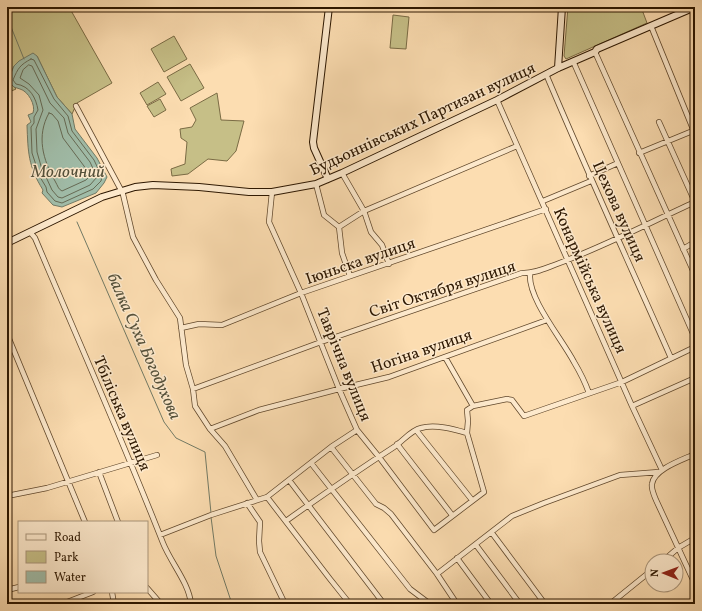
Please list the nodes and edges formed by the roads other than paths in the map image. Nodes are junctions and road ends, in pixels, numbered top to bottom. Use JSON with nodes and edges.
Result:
{"nodes":[{"id":1,"x":329,"y":7,"type":"edge"},
{"id":2,"x":562,"y":7,"type":"edge"},
{"id":3,"x":695,"y":7,"type":"edge"},
{"id":4,"x":651,"y":26,"type":"junction"},
{"id":5,"x":595,"y":52,"type":"junction"},
{"id":6,"x":573,"y":61,"type":"junction"},
{"id":7,"x":558,"y":68,"type":"junction"},
{"id":8,"x":546,"y":74,"type":"junction"},
{"id":9,"x":497,"y":100,"type":"junction"},
{"id":10,"x":76,"y":106,"type":"dead end"},
{"id":11,"x":659,"y":122,"type":"dead end"},
{"id":12,"x":695,"y":131,"type":"edge"},
{"id":13,"x":668,"y":141,"type":"junction"},
{"id":14,"x":517,"y":146,"type":"junction"},
{"id":15,"x":640,"y":153,"type":"junction"},
{"id":16,"x":618,"y":163,"type":"junction"},
{"id":17,"x":342,"y":173,"type":"junction"},
{"id":18,"x":328,"y":179,"type":"junction"},
{"id":19,"x":590,"y":179,"type":"junction"},
{"id":20,"x":316,"y":184,"type":"junction"},
{"id":21,"x":122,"y":190,"type":"junction"},
{"id":22,"x":272,"y":192,"type":"junction"},
{"id":23,"x":543,"y":201,"type":"junction"},
{"id":24,"x":695,"y":202,"type":"edge"},
{"id":25,"x":546,"y":209,"type":"junction"},
{"id":26,"x":364,"y":211,"type":"junction"},
{"id":27,"x":667,"y":215,"type":"junction"},
{"id":28,"x":645,"y":225,"type":"junction"},
{"id":29,"x":339,"y":227,"type":"junction"},
{"id":30,"x":30,"y":232,"type":"junction"},
{"id":31,"x":618,"y":238,"type":"junction"},
{"id":32,"x":7,"y":242,"type":"edge"},
{"id":33,"x":695,"y":242,"type":"edge"},
{"id":34,"x":683,"y":249,"type":"junction"},
{"id":35,"x":568,"y":260,"type":"junction"},
{"id":36,"x":389,"y":264,"type":"junction"},
{"id":37,"x":530,"y":274,"type":"junction"},
{"id":38,"x":695,"y":275,"type":"edge"},
{"id":39,"x":350,"y":276,"type":"junction"},
{"id":40,"x":301,"y":293,"type":"junction"},
{"id":41,"x":547,"y":320,"type":"junction"},
{"id":42,"x":181,"y":328,"type":"junction"},
{"id":43,"x":7,"y":334,"type":"edge"},
{"id":44,"x":695,"y":338,"type":"edge"},
{"id":45,"x":321,"y":342,"type":"junction"},
{"id":46,"x":695,"y":347,"type":"edge"},
{"id":47,"x":445,"y":357,"type":"junction"},
{"id":48,"x":671,"y":358,"type":"junction"},
{"id":49,"x":695,"y":378,"type":"edge"},
{"id":50,"x":622,"y":382,"type":"junction"},
{"id":51,"x":193,"y":389,"type":"junction"},
{"id":52,"x":339,"y":389,"type":"junction"},
{"id":53,"x":589,"y":393,"type":"junction"},
{"id":54,"x":472,"y":406,"type":"junction"},
{"id":55,"x":632,"y":406,"type":"junction"},
{"id":56,"x":210,"y":429,"type":"junction"},
{"id":57,"x":357,"y":430,"type":"junction"},
{"id":58,"x":416,"y":430,"type":"junction"},
{"id":59,"x":466,"y":433,"type":"junction"},
{"id":60,"x":397,"y":444,"type":"junction"},
{"id":61,"x":331,"y":447,"type":"junction"},
{"id":62,"x":695,"y":454,"type":"edge"},
{"id":63,"x":157,"y":455,"type":"dead end"},
{"id":64,"x":379,"y":457,"type":"junction"},
{"id":65,"x":131,"y":463,"type":"junction"},
{"id":66,"x":311,"y":463,"type":"junction"},
{"id":67,"x":660,"y":471,"type":"junction"},
{"id":68,"x":99,"y":472,"type":"junction"},
{"id":69,"x":352,"y":474,"type":"junction"},
{"id":70,"x":289,"y":480,"type":"junction"},
{"id":71,"x":68,"y":481,"type":"junction"},
{"id":72,"x":331,"y":488,"type":"junction"},
{"id":73,"x":7,"y":496,"type":"edge"},
{"id":74,"x":267,"y":497,"type":"junction"},
{"id":75,"x":257,"y":500,"type":"junction"},
{"id":76,"x":472,"y":500,"type":"junction"},
{"id":77,"x":248,"y":503,"type":"junction"},
{"id":78,"x":308,"y":505,"type":"junction"},
{"id":79,"x":452,"y":516,"type":"junction"},
{"id":80,"x":85,"y":521,"type":"edge"},
{"id":81,"x":118,"y":521,"type":"edge"},
{"id":82,"x":286,"y":521,"type":"junction"},
{"id":83,"x":492,"y":533,"type":"junction"},
{"id":84,"x":160,"y":535,"type":"junction"},
{"id":85,"x":695,"y":538,"type":"edge"},
{"id":86,"x":476,"y":545,"type":"junction"},
{"id":87,"x":678,"y":548,"type":"junction"},
{"id":88,"x":672,"y":553,"type":"edge"},
{"id":89,"x":457,"y":558,"type":"junction"},
{"id":90,"x":437,"y":574,"type":"junction"},
{"id":91,"x":644,"y":576,"type":"edge"},
{"id":92,"x":695,"y":584,"type":"edge"},
{"id":93,"x":18,"y":587,"type":"edge"},
{"id":94,"x":148,"y":589,"type":"edge"},
{"id":95,"x":7,"y":590,"type":"edge"},
{"id":96,"x":90,"y":593,"type":"edge"},
{"id":97,"x":112,"y":593,"type":"edge"},
{"id":98,"x":62,"y":604,"type":"edge"},
{"id":99,"x":114,"y":604,"type":"edge"},
{"id":100,"x":161,"y":604,"type":"edge"},
{"id":101,"x":190,"y":604,"type":"edge"},
{"id":102,"x":285,"y":604,"type":"edge"},
{"id":103,"x":350,"y":604,"type":"edge"},
{"id":104,"x":384,"y":604,"type":"edge"},
{"id":105,"x":430,"y":604,"type":"edge"},
{"id":106,"x":457,"y":604,"type":"edge"},
{"id":107,"x":492,"y":604,"type":"edge"},
{"id":108,"x":520,"y":604,"type":"edge"},
{"id":109,"x":544,"y":604,"type":"edge"},
{"id":110,"x":610,"y":604,"type":"edge"}],
"edges":[{"from":1,"to":18,"type":"main road"},
{"from":2,"to":7,"type":"main road"},
{"from":3,"to":4,"type":"main road","name":"Будьоннівських Партизан вулиця"},
{"from":4,"to":5,"type":"main road","name":"Будьоннівських Партизан вулиця"},
{"from":4,"to":12,"type":"street"},
{"from":5,"to":6,"type":"main road","name":"Будьоннівських Партизан вулиця"},
{"from":5,"to":15,"type":"street"},
{"from":6,"to":7,"type":"main road","name":"Будьоннівських Партизан вулиця"},
{"from":6,"to":16,"type":"street"},
{"from":7,"to":8,"type":"main road","name":"Будьоннівських Партизан вулиця"},
{"from":8,"to":9,"type":"main road","name":"Будьоннівських Партизан вулиця"},
{"from":8,"to":19,"type":"street","name":"Цехова вулиця"},
{"from":9,"to":14,"type":"street","name":"Конармійська вулиця"},
{"from":9,"to":17,"type":"main road","name":"Будьоннівських Партизан вулиця"},
{"from":10,"to":21,"type":"street"},
{"from":11,"to":13,"type":"street"},
{"from":12,"to":13,"type":"street"},
{"from":13,"to":15,"type":"street"},
{"from":13,"to":24,"type":"street"},
{"from":14,"to":23,"type":"street","name":"Конармійська вулиця"},
{"from":14,"to":26,"type":"street"},
{"from":15,"to":27,"type":"street"},
{"from":16,"to":19,"type":"street"},
{"from":16,"to":28,"type":"street"},
{"from":17,"to":18,"type":"main road","name":"Будьоннівських Партизан вулиця"},
{"from":17,"to":26,"type":"street"},
{"from":18,"to":20,"type":"main road","name":"Будьоннівських Партизан вулиця"},
{"from":19,"to":23,"type":"street"},
{"from":19,"to":31,"type":"street","name":"Цехова вулиця"},
{"from":20,"to":22,"type":"main road","name":"Будьоннівських Партизан вулиця"},
{"from":20,"to":29,"type":"street"},
{"from":21,"to":22,"type":"main road","name":"Будьоннівських Партизан вулиця"},
{"from":21,"to":30,"type":"main road","name":"Будьоннівських Партизан вулиця"},
{"from":21,"to":42,"type":"street"},
{"from":22,"to":40,"type":"street","name":"Таврічна вулиця"},
{"from":23,"to":25,"type":"street","name":"Конармійська вулиця"},
{"from":24,"to":27,"type":"street","name":"Світ Октября вулиця"},
{"from":25,"to":35,"type":"street","name":"Конармійська вулиця"},
{"from":25,"to":36,"type":"street","name":"Iюньска вулиця"},
{"from":26,"to":29,"type":"street"},
{"from":26,"to":36,"type":"street"},
{"from":27,"to":28,"type":"street","name":"Світ Октября вулиця"},
{"from":27,"to":34,"type":"street"},
{"from":28,"to":31,"type":"street","name":"Світ Октября вулиця"},
{"from":28,"to":44,"type":"street"},
{"from":29,"to":39,"type":"street"},
{"from":30,"to":32,"type":"main road","name":"Будьоннівських Партизан вулиця"},
{"from":30,"to":65,"type":"street","name":"Тбіліська вулиця"},
{"from":31,"to":35,"type":"street","name":"Світ Октября вулиця"},
{"from":31,"to":48,"type":"street","name":"Цехова вулиця"},
{"from":33,"to":34,"type":"street"},
{"from":34,"to":38,"type":"street"},
{"from":35,"to":37,"type":"street","name":"Світ Октября вулиця"},
{"from":35,"to":50,"type":"street","name":"Конармійська вулиця"},
{"from":36,"to":39,"type":"street","name":"Iюньска вулиця"},
{"from":37,"to":41,"type":"street"},
{"from":37,"to":45,"type":"street","name":"Світ Октября вулиця"},
{"from":39,"to":40,"type":"street","name":"Iюньска вулиця"},
{"from":40,"to":42,"type":"street","name":"Iюньска вулиця"},
{"from":40,"to":45,"type":"street","name":"Таврічна вулиця"},
{"from":41,"to":47,"type":"street","name":"Ногіна вулиця"},
{"from":41,"to":53,"type":"street"},
{"from":42,"to":51,"type":"street"},
{"from":43,"to":71,"type":"street"},
{"from":45,"to":51,"type":"street","name":"Світ Октября вулиця"},
{"from":45,"to":52,"type":"street","name":"Таврічна вулиця"},
{"from":46,"to":48,"type":"street"},
{"from":47,"to":52,"type":"street","name":"Ногіна вулиця"},
{"from":47,"to":54,"type":"street"},
{"from":48,"to":50,"type":"street"},
{"from":49,"to":55,"type":"street"},
{"from":50,"to":53,"type":"street"},
{"from":50,"to":55,"type":"street","name":"Конармійська вулиця"},
{"from":51,"to":56,"type":"street"},
{"from":52,"to":56,"type":"street","name":"Ногіна вулиця"},
{"from":52,"to":57,"type":"street","name":"Таврічна вулиця"},
{"from":53,"to":54,"type":"street"},
{"from":54,"to":59,"type":"street"},
{"from":55,"to":67,"type":"street","name":"Конармійська вулиця"},
{"from":56,"to":75,"type":"street"},
{"from":57,"to":61,"type":"street"},
{"from":57,"to":64,"type":"street","name":"Таврічна вулиця"},
{"from":58,"to":59,"type":"street"},
{"from":58,"to":60,"type":"street"},
{"from":58,"to":76,"type":"street"},
{"from":59,"to":76,"type":"street"},
{"from":60,"to":64,"type":"street"},
{"from":60,"to":79,"type":"street"},
{"from":61,"to":66,"type":"street"},
{"from":61,"to":69,"type":"street"},
{"from":62,"to":67,"type":"street"},
{"from":63,"to":65,"type":"street"},
{"from":64,"to":69,"type":"street"},
{"from":64,"to":79,"type":"street","name":"Таврічна вулиця"},
{"from":65,"to":68,"type":"street"},
{"from":65,"to":84,"type":"street","name":"Тбіліська вулиця"},
{"from":66,"to":70,"type":"street"},
{"from":66,"to":72,"type":"street"},
{"from":67,"to":83,"type":"street"},
{"from":67,"to":87,"type":"street"},
{"from":68,"to":71,"type":"street"},
{"from":68,"to":81,"type":"street"},
{"from":69,"to":72,"type":"street"},
{"from":69,"to":90,"type":"street"},
{"from":70,"to":74,"type":"street"},
{"from":70,"to":78,"type":"street"},
{"from":71,"to":73,"type":"street"},
{"from":71,"to":80,"type":"street"},
{"from":72,"to":78,"type":"street"},
{"from":72,"to":105,"type":"street"},
{"from":74,"to":75,"type":"street"},
{"from":74,"to":82,"type":"street"},
{"from":75,"to":77,"type":"street"},
{"from":76,"to":79,"type":"street"},
{"from":77,"to":84,"type":"street"},
{"from":77,"to":102,"type":"street"},
{"from":78,"to":82,"type":"street"},
{"from":78,"to":104,"type":"street"},
{"from":82,"to":103,"type":"street"},
{"from":83,"to":86,"type":"street"},
{"from":83,"to":109,"type":"street"},
{"from":84,"to":101,"type":"street","name":"Тбіліська вулиця"},
{"from":85,"to":87,"type":"street"},
{"from":86,"to":89,"type":"street"},
{"from":86,"to":108,"type":"street"},
{"from":87,"to":88,"type":"street"},
{"from":87,"to":92,"type":"street"},
{"from":89,"to":90,"type":"street"},
{"from":89,"to":107,"type":"street"},
{"from":90,"to":106,"type":"street"},
{"from":91,"to":110,"type":"street"},
{"from":93,"to":95,"type":"street"},
{"from":94,"to":100,"type":"street"},
{"from":96,"to":98,"type":"street"},
{"from":97,"to":99,"type":"street"}]}
